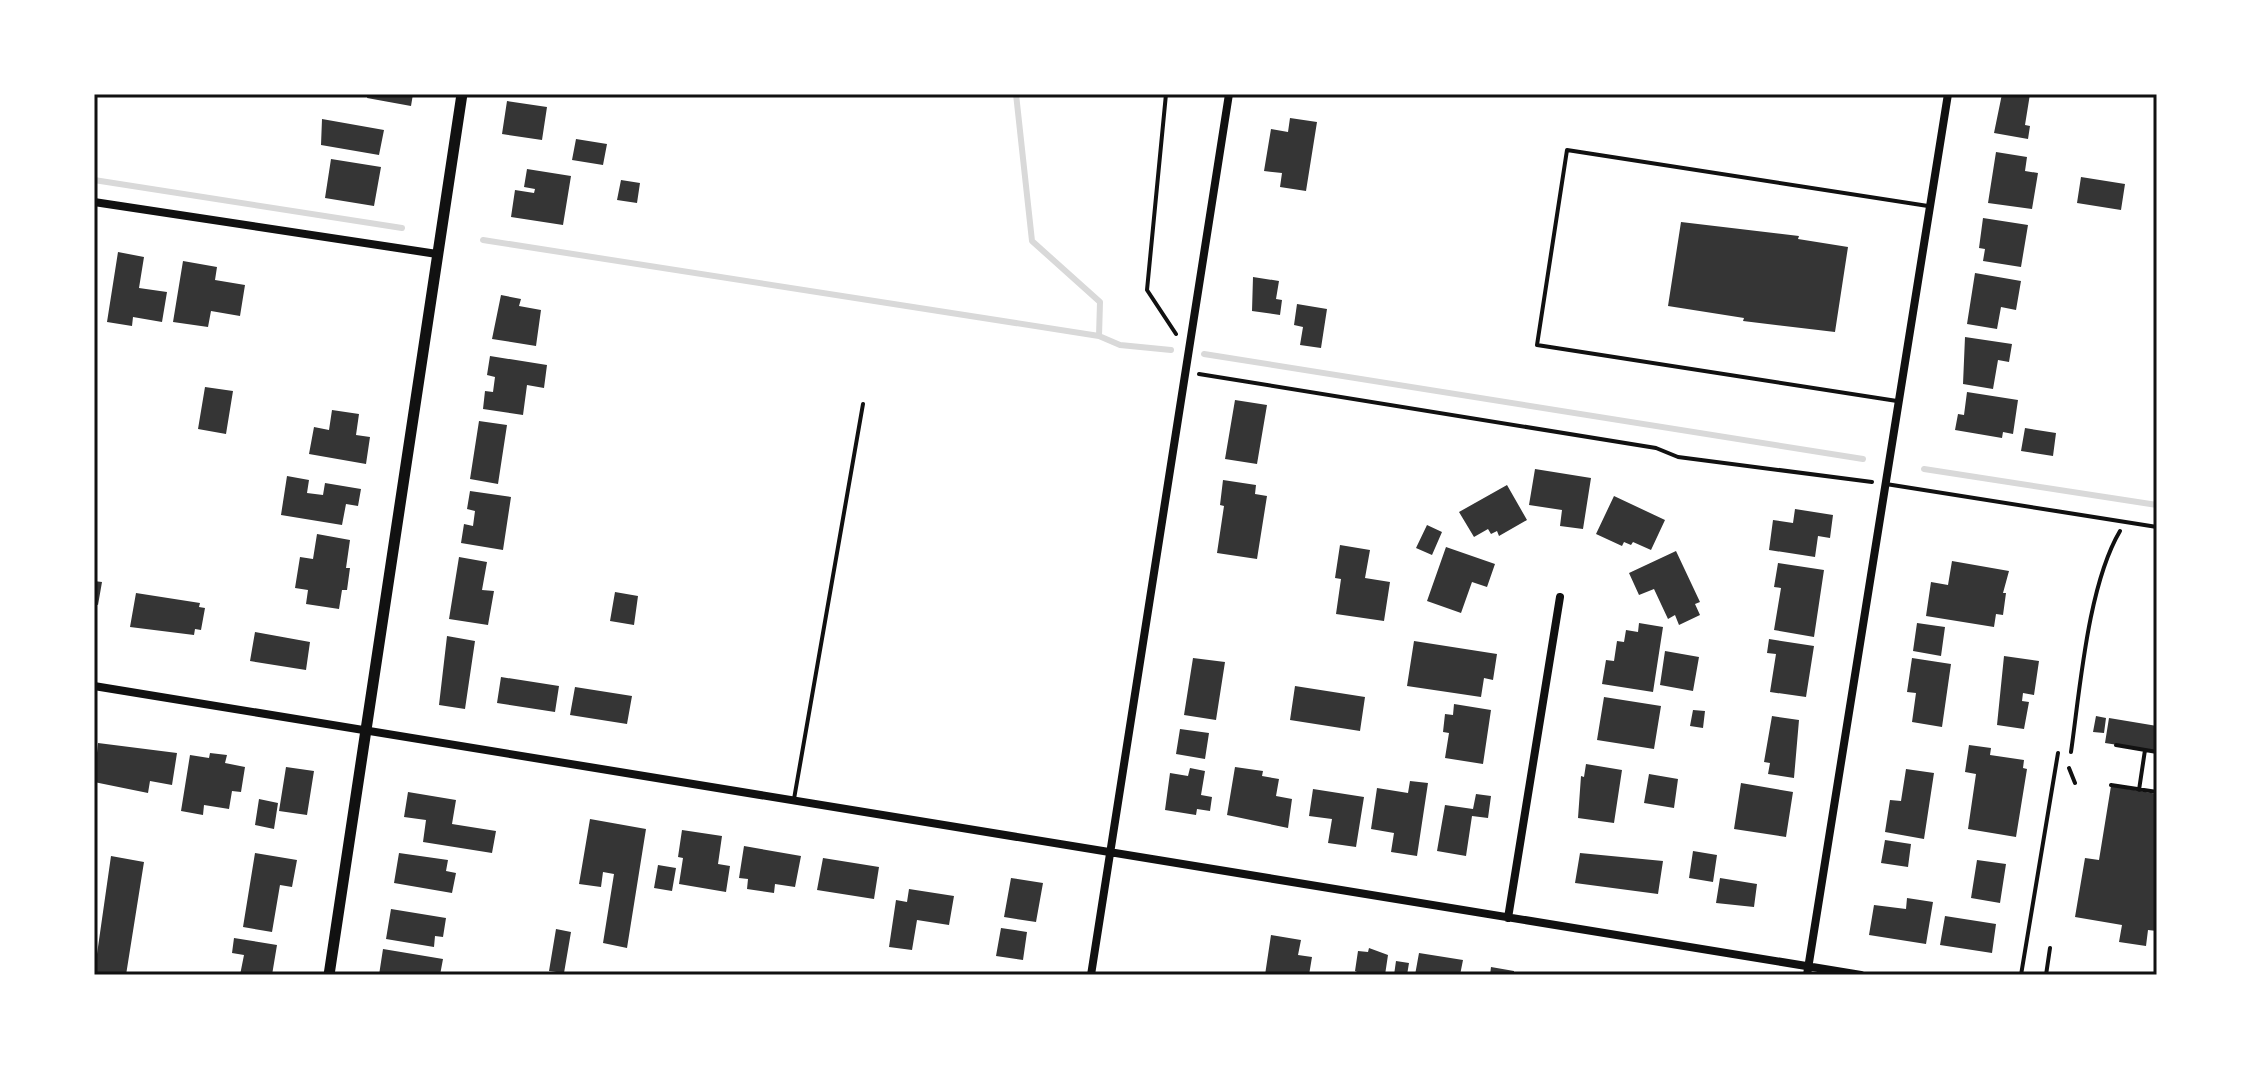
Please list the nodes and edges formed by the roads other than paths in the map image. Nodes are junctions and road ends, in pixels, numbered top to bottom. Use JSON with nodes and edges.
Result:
{"nodes":[{"id":1,"x":462,"y":94,"type":"edge"},
{"id":2,"x":1229,"y":94,"type":"edge"},
{"id":3,"x":1948,"y":94,"type":"edge"},
{"id":4,"x":94,"y":202,"type":"edge"},
{"id":5,"x":1930,"y":206,"type":"junction"},
{"id":6,"x":437,"y":254,"type":"junction"},
{"id":7,"x":1899,"y":401,"type":"junction"},
{"id":8,"x":863,"y":404,"type":"dead end"},
{"id":9,"x":1886,"y":484,"type":"junction"},
{"id":10,"x":2157,"y":527,"type":"edge"},
{"id":11,"x":1560,"y":597,"type":"dead end"},
{"id":12,"x":94,"y":686,"type":"edge"},
{"id":13,"x":365,"y":731,"type":"junction"},
{"id":14,"x":2058,"y":753,"type":"dead end"},
{"id":15,"x":794,"y":801,"type":"junction"},
{"id":16,"x":1110,"y":852,"type":"junction"},
{"id":17,"x":1508,"y":918,"type":"junction"},
{"id":18,"x":2050,"y":948,"type":"dead end"},
{"id":19,"x":1808,"y":971,"type":"edge"},
{"id":20,"x":329,"y":975,"type":"edge"},
{"id":21,"x":1091,"y":975,"type":"edge"},
{"id":22,"x":1861,"y":975,"type":"edge"},
{"id":23,"x":2021,"y":975,"type":"edge"},
{"id":24,"x":2046,"y":975,"type":"edge"}],
"edges":[{"from":1,"to":6,"type":"street"},
{"from":2,"to":16,"type":"street"},
{"from":3,"to":5,"type":"street"},
{"from":4,"to":6,"type":"street"},
{"from":5,"to":7,"type":"street"},
{"from":5,"to":7,"type":"lane"},
{"from":6,"to":13,"type":"street"},
{"from":7,"to":9,"type":"street"},
{"from":8,"to":15,"type":"lane"},
{"from":9,"to":10,"type":"lane"},
{"from":9,"to":19,"type":"street"},
{"from":11,"to":17,"type":"street"},
{"from":12,"to":13,"type":"street"},
{"from":13,"to":15,"type":"street"},
{"from":13,"to":20,"type":"street"},
{"from":14,"to":23,"type":"lane"},
{"from":15,"to":16,"type":"street"},
{"from":16,"to":17,"type":"street"},
{"from":16,"to":21,"type":"street"},
{"from":17,"to":19,"type":"street"},
{"from":18,"to":24,"type":"lane"},
{"from":19,"to":22,"type":"street"}]}
